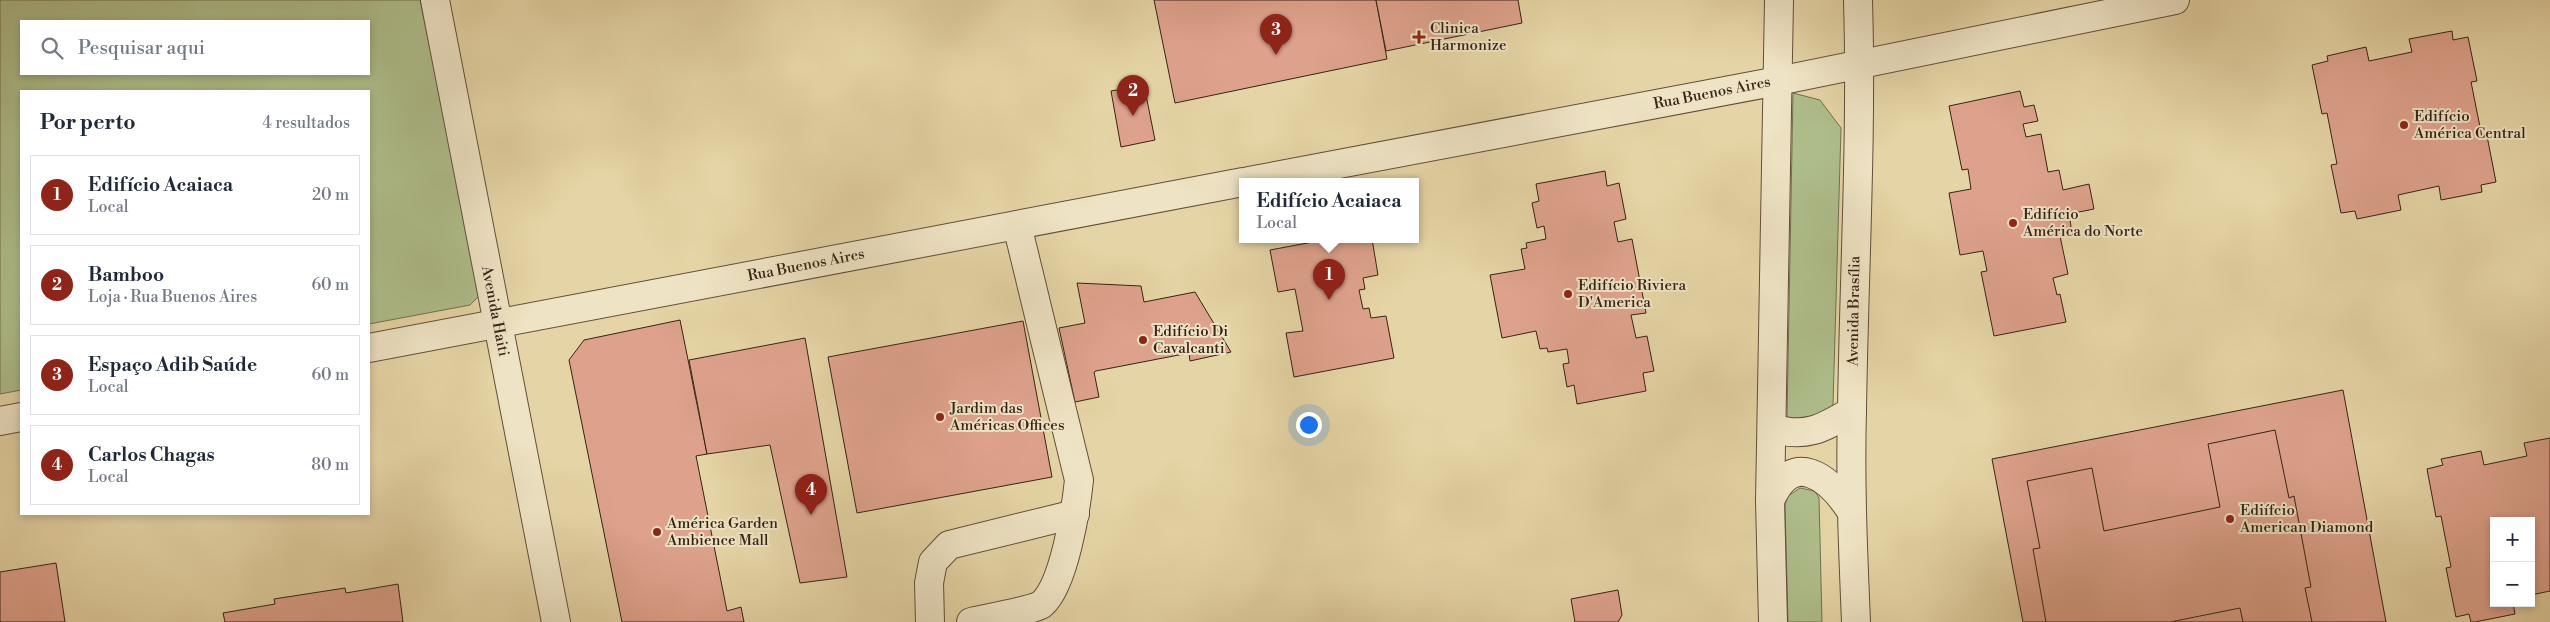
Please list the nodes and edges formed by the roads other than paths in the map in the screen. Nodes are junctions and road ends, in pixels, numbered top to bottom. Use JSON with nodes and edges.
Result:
{"nodes":[{"id":1,"x":435,"y":0,"type":"edge"},
{"id":2,"x":1779,"y":0,"type":"edge"},
{"id":3,"x":1858,"y":0,"type":"edge"},
{"id":4,"x":2175,"y":0,"type":"edge"},
{"id":5,"x":1860,"y":63,"type":"junction"},
{"id":6,"x":1778,"y":81,"type":"junction"},
{"id":7,"x":1265,"y":178,"type":"edge"},
{"id":8,"x":1239,"y":183,"type":"edge"},
{"id":9,"x":1017,"y":225,"type":"junction"},
{"id":10,"x":496,"y":323,"type":"junction"},
{"id":11,"x":370,"y":348,"type":"edge"},
{"id":12,"x":1852,"y":411,"type":"junction"},
{"id":13,"x":20,"y":417,"type":"edge"},
{"id":14,"x":0,"y":422,"type":"edge"},
{"id":15,"x":1772,"y":428,"type":"junction"},
{"id":16,"x":1770,"y":501,"type":"junction"},
{"id":17,"x":1852,"y":511,"type":"junction"},
{"id":18,"x":1075,"y":514,"type":"junction"},
{"id":19,"x":556,"y":622,"type":"edge"},
{"id":20,"x":930,"y":622,"type":"edge"},
{"id":21,"x":971,"y":622,"type":"edge"},
{"id":22,"x":1773,"y":622,"type":"edge"},
{"id":23,"x":1856,"y":622,"type":"edge"}],
"edges":[{"from":1,"to":10,"type":"street","name":"Avenida Haiti"},
{"from":2,"to":6,"type":"street"},
{"from":3,"to":5,"type":"street","name":"Avenida Brasília"},
{"from":4,"to":5,"type":"street","name":"Rua Buenos Aires"},
{"from":5,"to":6,"type":"street","name":"Rua Buenos Aires"},
{"from":5,"to":12,"type":"street","name":"Avenida Brasília"},
{"from":6,"to":7,"type":"street","name":"Rua Buenos Aires"},
{"from":6,"to":15,"type":"street"},
{"from":8,"to":9,"type":"street","name":"Rua Buenos Aires"},
{"from":9,"to":10,"type":"street","name":"Rua Buenos Aires"},
{"from":9,"to":18,"type":"street"},
{"from":10,"to":11,"type":"street","name":"Rua Buenos Aires"},
{"from":10,"to":19,"type":"street","name":"Avenida Haiti"},
{"from":12,"to":15,"type":"street"},
{"from":12,"to":17,"type":"street","name":"Avenida Brasília"},
{"from":13,"to":14,"type":"street"},
{"from":15,"to":16,"type":"street"},
{"from":16,"to":17,"type":"street"},
{"from":16,"to":22,"type":"street"},
{"from":17,"to":23,"type":"street","name":"Avenida Brasília"},
{"from":18,"to":20,"type":"street"},
{"from":18,"to":21,"type":"street"}]}
